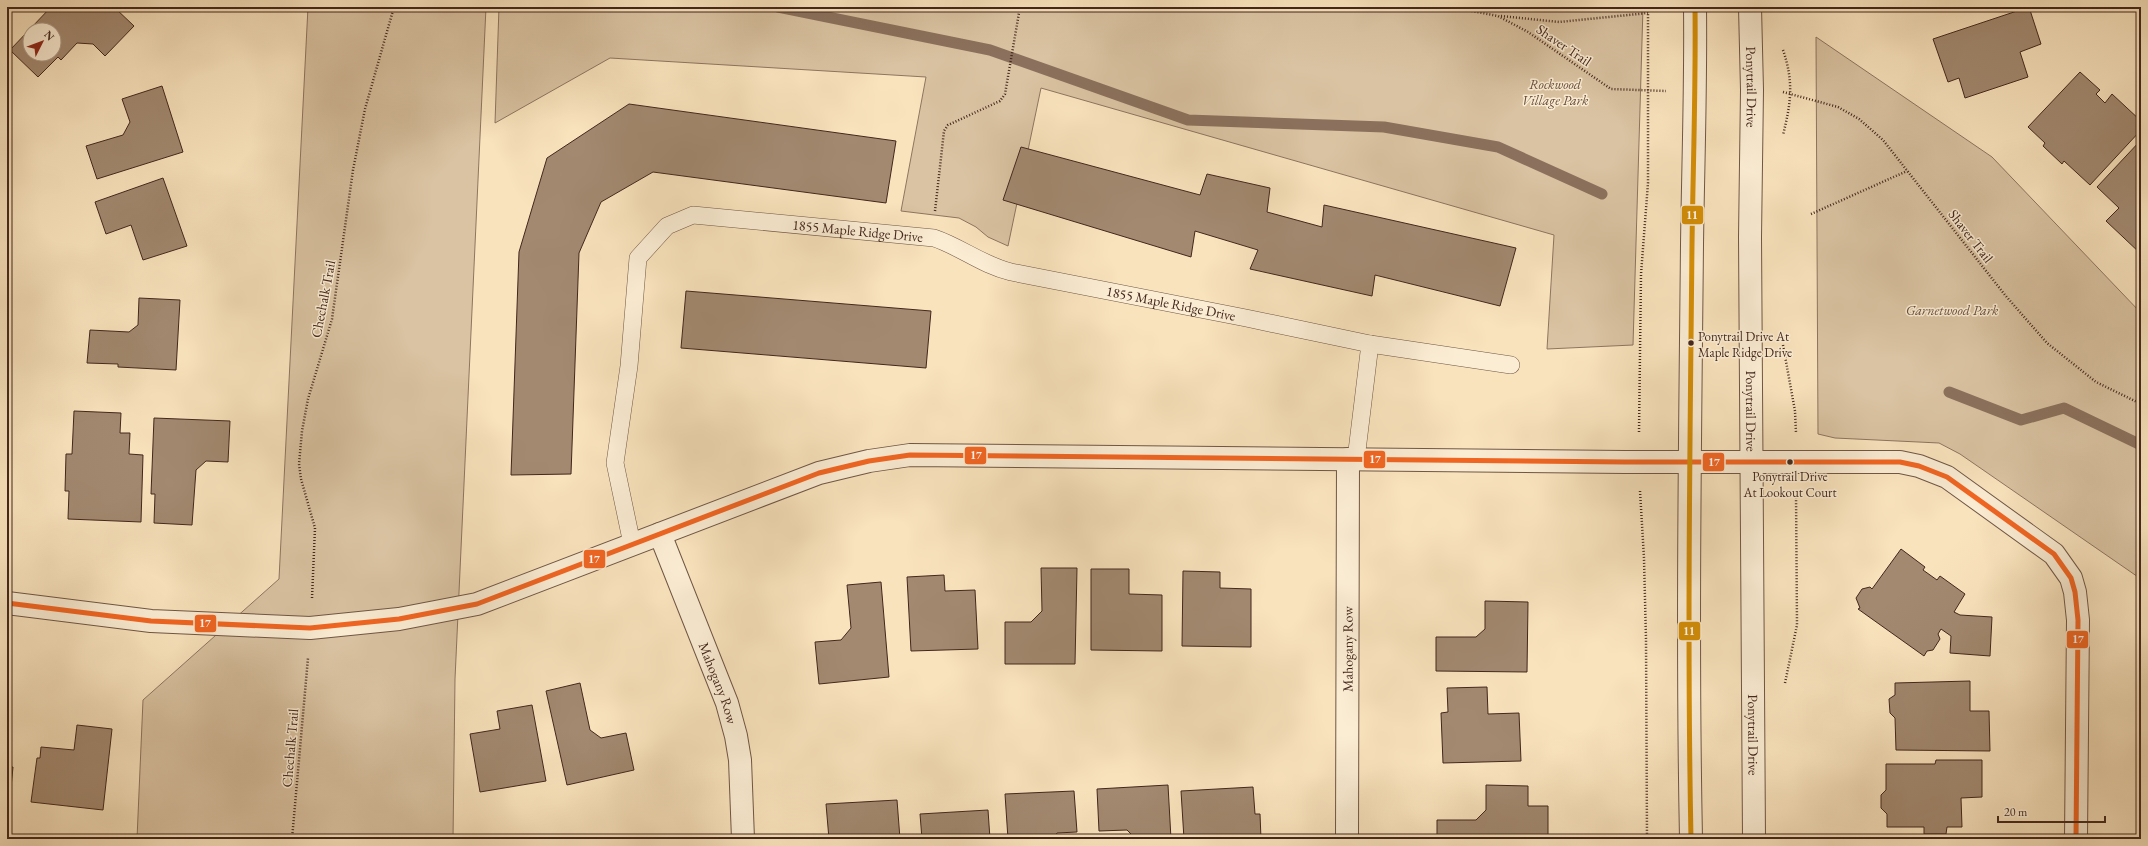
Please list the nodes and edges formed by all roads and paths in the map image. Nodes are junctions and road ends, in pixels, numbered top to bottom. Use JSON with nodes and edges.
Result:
{"nodes":[{"id":1,"x":394,"y":7,"type":"edge"},
{"id":2,"x":1020,"y":7,"type":"edge"},
{"id":3,"x":1451,"y":7,"type":"edge"},
{"id":4,"x":1648,"y":7,"type":"edge"},
{"id":5,"x":1695,"y":7,"type":"edge"},
{"id":6,"x":1750,"y":7,"type":"edge"},
{"id":7,"x":1648,"y":13,"type":"junction"},
{"id":8,"x":1498,"y":16,"type":"junction"},
{"id":9,"x":1782,"y":49,"type":"dead end"},
{"id":10,"x":1648,"y":90,"type":"junction"},
{"id":11,"x":1667,"y":91,"type":"dead end"},
{"id":12,"x":1782,"y":92,"type":"dead end"},
{"id":13,"x":1791,"y":94,"type":"junction"},
{"id":14,"x":1782,"y":141,"type":"dead end"},
{"id":15,"x":1907,"y":171,"type":"junction"},
{"id":16,"x":1811,"y":214,"type":"dead end"},
{"id":17,"x":934,"y":238,"type":"junction"},
{"id":18,"x":1370,"y":344,"type":"junction"},
{"id":19,"x":1782,"y":344,"type":"dead end"},
{"id":20,"x":1511,"y":365,"type":"dead end"},
{"id":21,"x":2141,"y":404,"type":"edge"},
{"id":22,"x":1639,"y":421,"type":"dead end"},
{"id":23,"x":1796,"y":440,"type":"dead end"},
{"id":24,"x":1352,"y":459,"type":"junction"},
{"id":25,"x":1689,"y":462,"type":"junction"},
{"id":26,"x":1752,"y":462,"type":"junction"},
{"id":27,"x":1796,"y":500,"type":"dead end"},
{"id":28,"x":1640,"y":502,"type":"dead end"},
{"id":29,"x":660,"y":534,"type":"junction"},
{"id":30,"x":632,"y":544,"type":"junction"},
{"id":31,"x":312,"y":595,"type":"dead end"},
{"id":32,"x":7,"y":603,"type":"edge"},
{"id":33,"x":308,"y":658,"type":"dead end"},
{"id":34,"x":1783,"y":690,"type":"dead end"},
{"id":35,"x":292,"y":839,"type":"edge"},
{"id":36,"x":743,"y":839,"type":"edge"},
{"id":37,"x":1347,"y":839,"type":"edge"},
{"id":38,"x":1647,"y":839,"type":"edge"},
{"id":39,"x":1691,"y":839,"type":"edge"},
{"id":40,"x":1754,"y":839,"type":"edge"},
{"id":41,"x":2076,"y":839,"type":"edge"}],
"edges":[{"from":1,"to":31,"type":"path","name":"Chechalk Trail"},
{"from":2,"to":17,"type":"path"},
{"from":3,"to":8,"type":"path","name":"Shaver Trail"},
{"from":4,"to":7,"type":"path"},
{"from":5,"to":25,"type":"street"},
{"from":6,"to":26,"type":"street","name":"Ponytrail Drive"},
{"from":7,"to":8,"type":"path"},
{"from":7,"to":10,"type":"path"},
{"from":8,"to":10,"type":"path","name":"Shaver Trail"},
{"from":9,"to":13,"type":"path"},
{"from":10,"to":11,"type":"path","name":"Shaver Trail"},
{"from":10,"to":22,"type":"path"},
{"from":12,"to":13,"type":"path","name":"Shaver Trail"},
{"from":13,"to":14,"type":"path"},
{"from":13,"to":15,"type":"path","name":"Shaver Trail"},
{"from":15,"to":16,"type":"path"},
{"from":15,"to":21,"type":"path","name":"Shaver Trail"},
{"from":17,"to":18,"type":"lane","name":"1855 Maple Ridge Drive"},
{"from":17,"to":30,"type":"lane","name":"1855 Maple Ridge Drive"},
{"from":18,"to":20,"type":"lane","name":"1855 Maple Ridge Drive"},
{"from":18,"to":24,"type":"lane"},
{"from":19,"to":23,"type":"path"},
{"from":24,"to":25,"type":"street"},
{"from":24,"to":29,"type":"street"},
{"from":24,"to":37,"type":"street","name":"Mahogany Row"},
{"from":25,"to":26,"type":"street"},
{"from":25,"to":39,"type":"street"},
{"from":26,"to":40,"type":"street","name":"Ponytrail Drive"},
{"from":26,"to":41,"type":"street"},
{"from":27,"to":34,"type":"path"},
{"from":28,"to":38,"type":"path"},
{"from":29,"to":30,"type":"street"},
{"from":29,"to":36,"type":"street","name":"Mahogany Row"},
{"from":30,"to":32,"type":"street"},
{"from":33,"to":35,"type":"path","name":"Chechalk Trail"}]}
